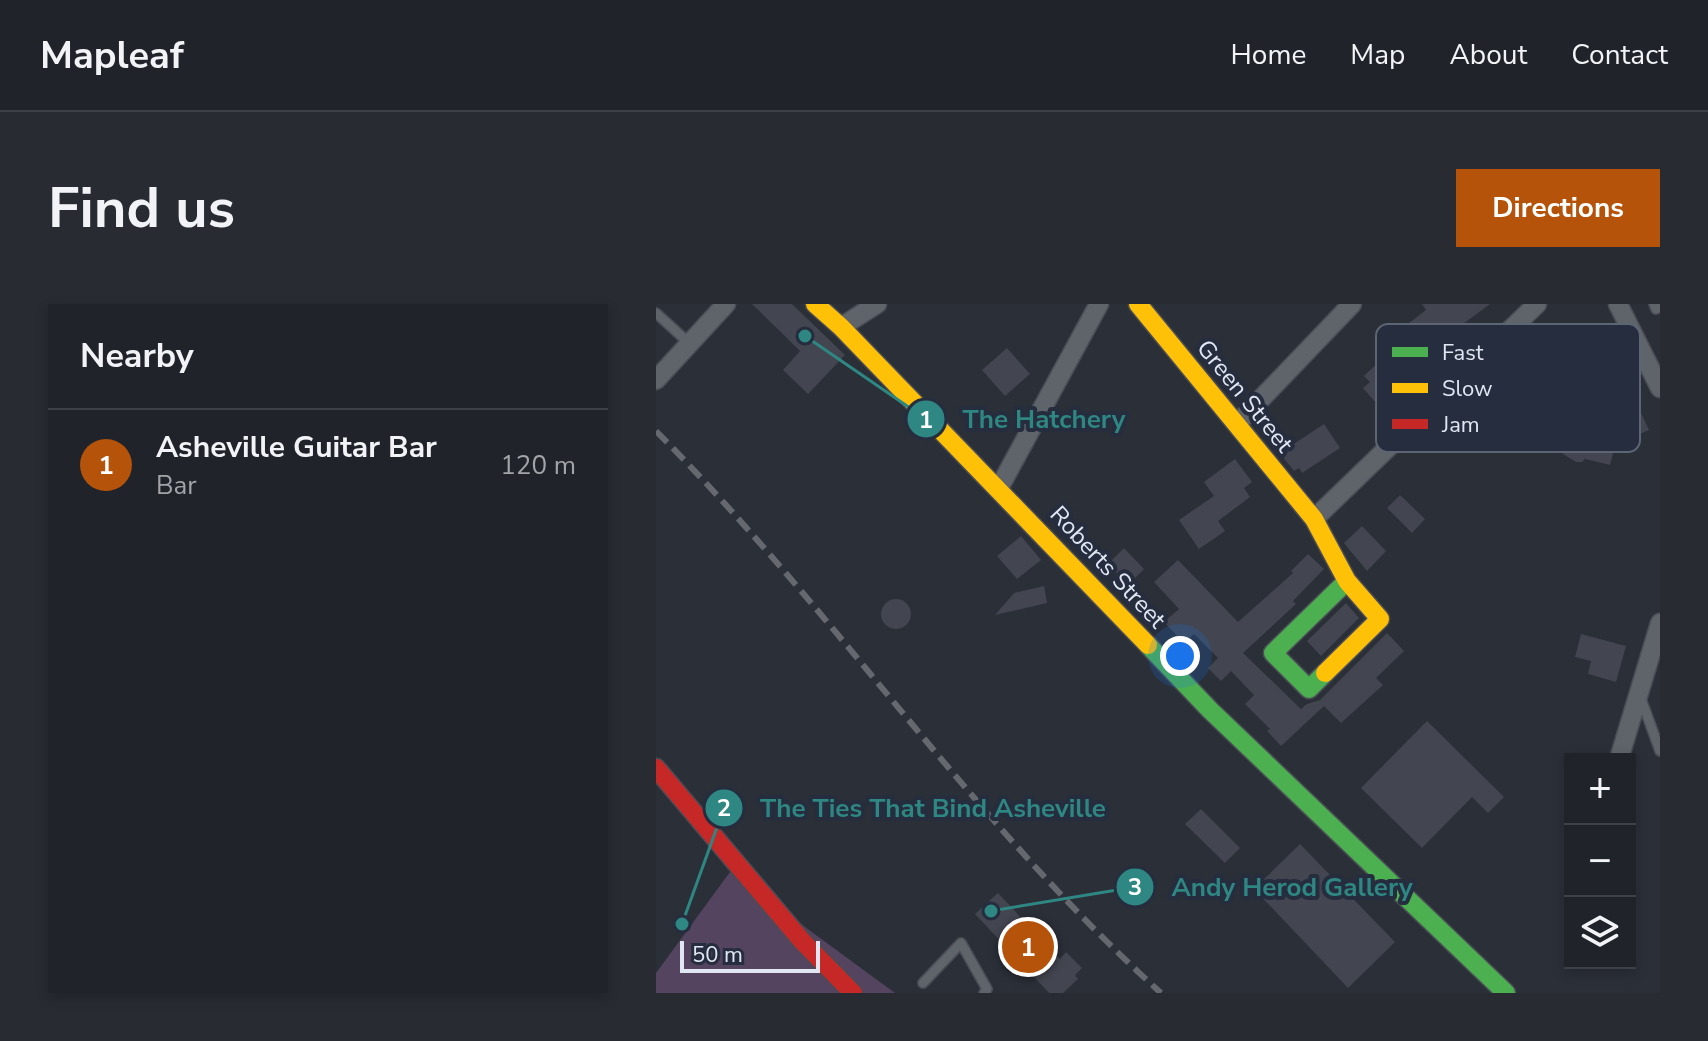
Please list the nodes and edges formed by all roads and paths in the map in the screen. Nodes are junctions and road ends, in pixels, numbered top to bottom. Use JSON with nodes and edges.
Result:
{"nodes":[{"id":1,"x":726,"y":304,"type":"edge"},
{"id":2,"x":815,"y":304,"type":"edge"},
{"id":3,"x":877,"y":304,"type":"edge"},
{"id":4,"x":1099,"y":304,"type":"edge"},
{"id":5,"x":1138,"y":304,"type":"edge"},
{"id":6,"x":1352,"y":304,"type":"edge"},
{"id":7,"x":1537,"y":304,"type":"edge"},
{"id":8,"x":1618,"y":304,"type":"edge"},
{"id":9,"x":1654,"y":304,"type":"edge"},
{"id":10,"x":1660,"y":307,"type":"edge"},
{"id":11,"x":656,"y":313,"type":"edge"},
{"id":12,"x":1516,"y":324,"type":"edge"},
{"id":13,"x":1628,"y":324,"type":"edge"},
{"id":14,"x":841,"y":327,"type":"junction"},
{"id":15,"x":690,"y":344,"type":"junction"},
{"id":16,"x":1640,"y":348,"type":"edge"},
{"id":17,"x":656,"y":379,"type":"edge"},
{"id":18,"x":1660,"y":388,"type":"edge"},
{"id":19,"x":1237,"y":424,"type":"junction"},
{"id":20,"x":1383,"y":452,"type":"edge"},
{"id":21,"x":999,"y":488,"type":"junction"},
{"id":22,"x":1314,"y":519,"type":"junction"},
{"id":23,"x":1347,"y":581,"type":"junction"},
{"id":24,"x":1660,"y":623,"type":"edge"},
{"id":25,"x":1639,"y":693,"type":"junction"},
{"id":26,"x":1660,"y":751,"type":"edge"},
{"id":27,"x":1621,"y":753,"type":"edge"},
{"id":28,"x":656,"y":768,"type":"edge"},
{"id":29,"x":923,"y":983,"type":"dead end"},
{"id":30,"x":853,"y":993,"type":"edge"},
{"id":31,"x":984,"y":993,"type":"edge"},
{"id":32,"x":1506,"y":993,"type":"edge"}],
"edges":[{"from":1,"to":15,"type":"street"},
{"from":2,"to":14,"type":"street","name":"Roberts Street"},
{"from":3,"to":14,"type":"street"},
{"from":4,"to":21,"type":"street"},
{"from":5,"to":19,"type":"street","name":"Green Street"},
{"from":6,"to":19,"type":"street"},
{"from":7,"to":12,"type":"street"},
{"from":8,"to":13,"type":"street"},
{"from":9,"to":10,"type":"lane"},
{"from":11,"to":15,"type":"lane"},
{"from":14,"to":21,"type":"street","name":"Roberts Street"},
{"from":15,"to":17,"type":"street"},
{"from":16,"to":18,"type":"street"},
{"from":19,"to":22,"type":"street","name":"Green Street"},
{"from":20,"to":22,"type":"street"},
{"from":21,"to":32,"type":"street","name":"Roberts Street"},
{"from":22,"to":23,"type":"street","name":"Green Street"},
{"from":23,"to":23,"type":"street","name":"Green Street"},
{"from":24,"to":25,"type":"street"},
{"from":25,"to":26,"type":"lane"},
{"from":25,"to":27,"type":"street"},
{"from":28,"to":30,"type":"street"},
{"from":29,"to":31,"type":"lane"}]}
